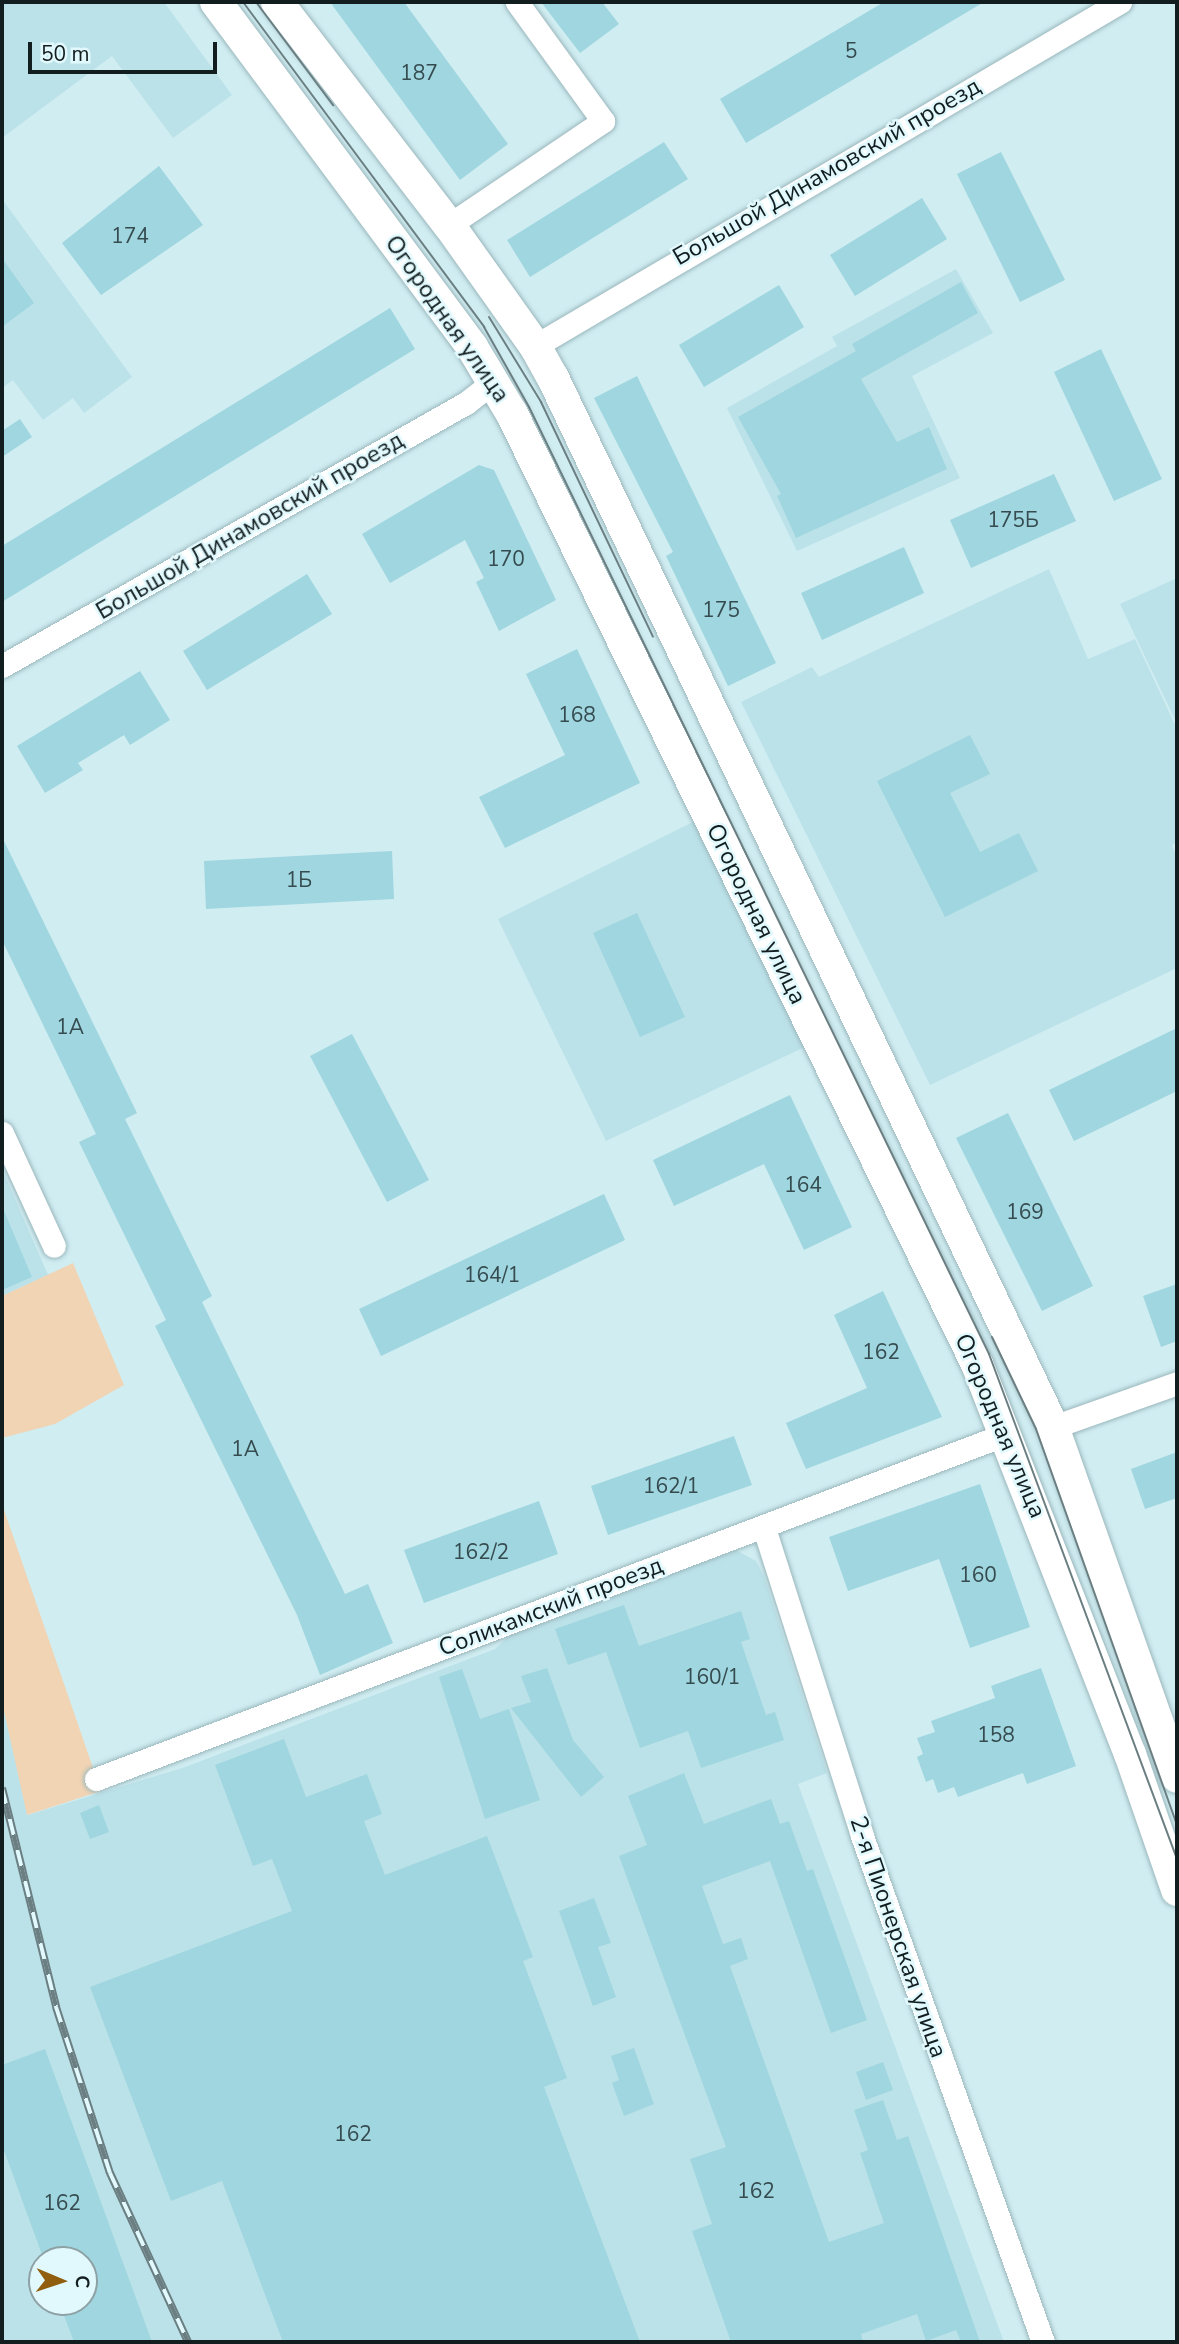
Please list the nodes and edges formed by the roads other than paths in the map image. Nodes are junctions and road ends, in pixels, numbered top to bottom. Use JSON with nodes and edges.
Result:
{"nodes":[{"id":1,"x":216,"y":2,"type":"edge"},
{"id":2,"x":277,"y":2,"type":"edge"},
{"id":3,"x":517,"y":2,"type":"edge"},
{"id":4,"x":1121,"y":2,"type":"edge"},
{"id":5,"x":449,"y":225,"type":"junction"},
{"id":6,"x":535,"y":346,"type":"junction"},
{"id":7,"x":494,"y":380,"type":"junction"},
{"id":8,"x":2,"y":666,"type":"edge"},
{"id":9,"x":2,"y":1133,"type":"edge"},
{"id":10,"x":54,"y":1247,"type":"dead end"},
{"id":11,"x":1177,"y":1383,"type":"edge"},
{"id":12,"x":1053,"y":1427,"type":"junction"},
{"id":13,"x":1006,"y":1434,"type":"junction"},
{"id":14,"x":764,"y":1528,"type":"junction"},
{"id":15,"x":1177,"y":1777,"type":"edge"},
{"id":16,"x":96,"y":1779,"type":"dead end"},
{"id":17,"x":1177,"y":1890,"type":"edge"},
{"id":18,"x":1043,"y":2342,"type":"edge"}],
"edges":[{"from":1,"to":7,"type":"street","name":"Огородная улица"},
{"from":2,"to":5,"type":"street","name":"Огородная улица"},
{"from":3,"to":5,"type":"street"},
{"from":4,"to":6,"type":"street","name":"Большой Динамовский проезд"},
{"from":5,"to":6,"type":"street","name":"Огородная улица"},
{"from":6,"to":12,"type":"street","name":"Огородная улица"},
{"from":7,"to":8,"type":"street","name":"Большой Динамовский проезд"},
{"from":7,"to":13,"type":"street","name":"Огородная улица"},
{"from":9,"to":10,"type":"street"},
{"from":11,"to":12,"type":"street"},
{"from":12,"to":15,"type":"street","name":"Огородная улица"},
{"from":13,"to":14,"type":"street","name":"Соликамский проезд"},
{"from":13,"to":17,"type":"street","name":"Огородная улица"},
{"from":14,"to":16,"type":"street","name":"Соликамский проезд"},
{"from":14,"to":18,"type":"street","name":"2-я Пионерская улица"}]}
